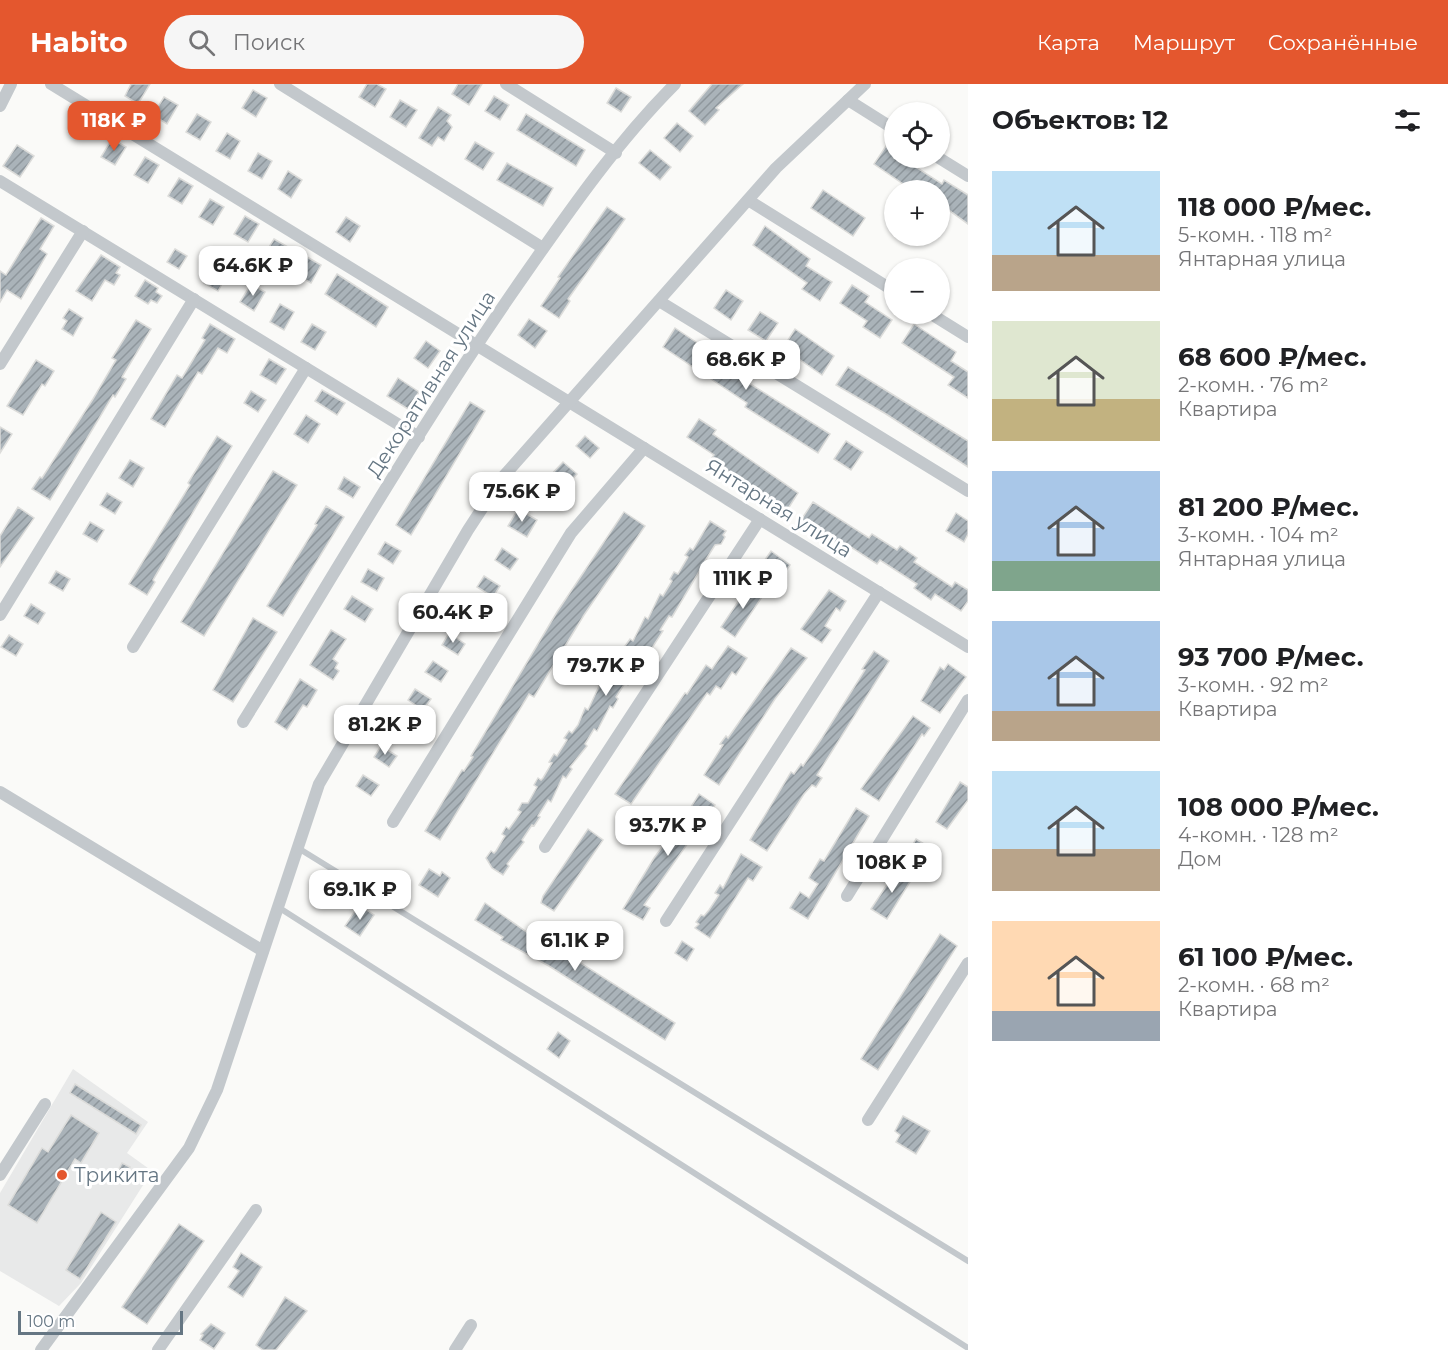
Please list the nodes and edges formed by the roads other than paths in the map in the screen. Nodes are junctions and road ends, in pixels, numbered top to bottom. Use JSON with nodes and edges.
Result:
{"nodes":[{"id":1,"x":12,"y":84,"type":"edge"},
{"id":2,"x":51,"y":84,"type":"edge"},
{"id":3,"x":280,"y":84,"type":"edge"},
{"id":4,"x":506,"y":84,"type":"edge"},
{"id":5,"x":675,"y":84,"type":"edge"},
{"id":6,"x":865,"y":84,"type":"edge"},
{"id":7,"x":2,"y":100,"type":"edge"},
{"id":8,"x":848,"y":100,"type":"junction"},
{"id":9,"x":884,"y":123,"type":"edge"},
{"id":10,"x":616,"y":153,"type":"junction"},
{"id":11,"x":950,"y":165,"type":"edge"},
{"id":12,"x":968,"y":176,"type":"edge"},
{"id":13,"x":0,"y":181,"type":"edge"},
{"id":14,"x":748,"y":200,"type":"junction"},
{"id":15,"x":83,"y":231,"type":"junction"},
{"id":16,"x":543,"y":248,"type":"junction"},
{"id":17,"x":884,"y":285,"type":"edge"},
{"id":18,"x":194,"y":299,"type":"junction"},
{"id":19,"x":659,"y":301,"type":"junction"},
{"id":20,"x":947,"y":324,"type":"edge"},
{"id":21,"x":968,"y":337,"type":"edge"},
{"id":22,"x":476,"y":345,"type":"junction"},
{"id":23,"x":0,"y":364,"type":"edge"},
{"id":24,"x":306,"y":368,"type":"junction"},
{"id":25,"x":569,"y":402,"type":"junction"},
{"id":26,"x":419,"y":437,"type":"junction"},
{"id":27,"x":644,"y":448,"type":"junction"},
{"id":28,"x":968,"y":491,"type":"edge"},
{"id":29,"x":760,"y":519,"type":"junction"},
{"id":30,"x":879,"y":592,"type":"junction"},
{"id":31,"x":0,"y":615,"type":"edge"},
{"id":32,"x":133,"y":647,"type":"dead end"},
{"id":33,"x":968,"y":647,"type":"edge"},
{"id":34,"x":968,"y":699,"type":"edge"},
{"id":35,"x":243,"y":722,"type":"dead end"},
{"id":36,"x":0,"y":792,"type":"edge"},
{"id":37,"x":393,"y":822,"type":"dead end"},
{"id":38,"x":545,"y":847,"type":"dead end"},
{"id":39,"x":297,"y":848,"type":"junction"},
{"id":40,"x":846,"y":896,"type":"dead end"},
{"id":41,"x":277,"y":907,"type":"junction"},
{"id":42,"x":666,"y":921,"type":"dead end"},
{"id":43,"x":263,"y":951,"type":"junction"},
{"id":44,"x":968,"y":963,"type":"edge"},
{"id":45,"x":45,"y":1104,"type":"dead end"},
{"id":46,"x":868,"y":1120,"type":"dead end"},
{"id":47,"x":0,"y":1175,"type":"edge"},
{"id":48,"x":256,"y":1210,"type":"dead end"},
{"id":49,"x":968,"y":1261,"type":"edge"},
{"id":50,"x":471,"y":1325,"type":"dead end"},
{"id":51,"x":968,"y":1348,"type":"edge"},
{"id":52,"x":42,"y":1350,"type":"edge"},
{"id":53,"x":158,"y":1350,"type":"edge"},
{"id":54,"x":455,"y":1350,"type":"edge"}],
"edges":[{"from":1,"to":7,"type":"street"},
{"from":2,"to":22,"type":"street","name":"Янтарная улица"},
{"from":3,"to":16,"type":"street"},
{"from":4,"to":10,"type":"street"},
{"from":5,"to":10,"type":"street","name":"Декоративная улица"},
{"from":6,"to":8,"type":"street"},
{"from":8,"to":9,"type":"street"},
{"from":8,"to":14,"type":"street"},
{"from":10,"to":16,"type":"street","name":"Декоративная улица"},
{"from":11,"to":12,"type":"street"},
{"from":13,"to":15,"type":"street"},
{"from":14,"to":17,"type":"street"},
{"from":14,"to":19,"type":"street"},
{"from":15,"to":18,"type":"street"},
{"from":15,"to":23,"type":"street"},
{"from":16,"to":22,"type":"street","name":"Декоративная улица"},
{"from":18,"to":24,"type":"street"},
{"from":18,"to":31,"type":"street"},
{"from":19,"to":25,"type":"street"},
{"from":19,"to":28,"type":"street"},
{"from":20,"to":21,"type":"street"},
{"from":22,"to":25,"type":"street","name":"Янтарная улица"},
{"from":22,"to":26,"type":"street","name":"Декоративная улица"},
{"from":24,"to":26,"type":"street"},
{"from":24,"to":32,"type":"street"},
{"from":25,"to":27,"type":"street","name":"Янтарная улица"},
{"from":25,"to":39,"type":"street"},
{"from":26,"to":35,"type":"street","name":"Декоративная улица"},
{"from":27,"to":29,"type":"street","name":"Янтарная улица"},
{"from":27,"to":37,"type":"street"},
{"from":29,"to":30,"type":"street","name":"Янтарная улица"},
{"from":29,"to":38,"type":"street"},
{"from":30,"to":33,"type":"street","name":"Янтарная улица"},
{"from":30,"to":42,"type":"street"},
{"from":34,"to":40,"type":"street"},
{"from":36,"to":43,"type":"street"},
{"from":39,"to":41,"type":"street"},
{"from":39,"to":49,"type":"lane"},
{"from":41,"to":43,"type":"street"},
{"from":41,"to":51,"type":"lane"},
{"from":43,"to":52,"type":"street"},
{"from":44,"to":46,"type":"street"},
{"from":45,"to":47,"type":"street"},
{"from":48,"to":53,"type":"street"},
{"from":50,"to":54,"type":"street"}]}
